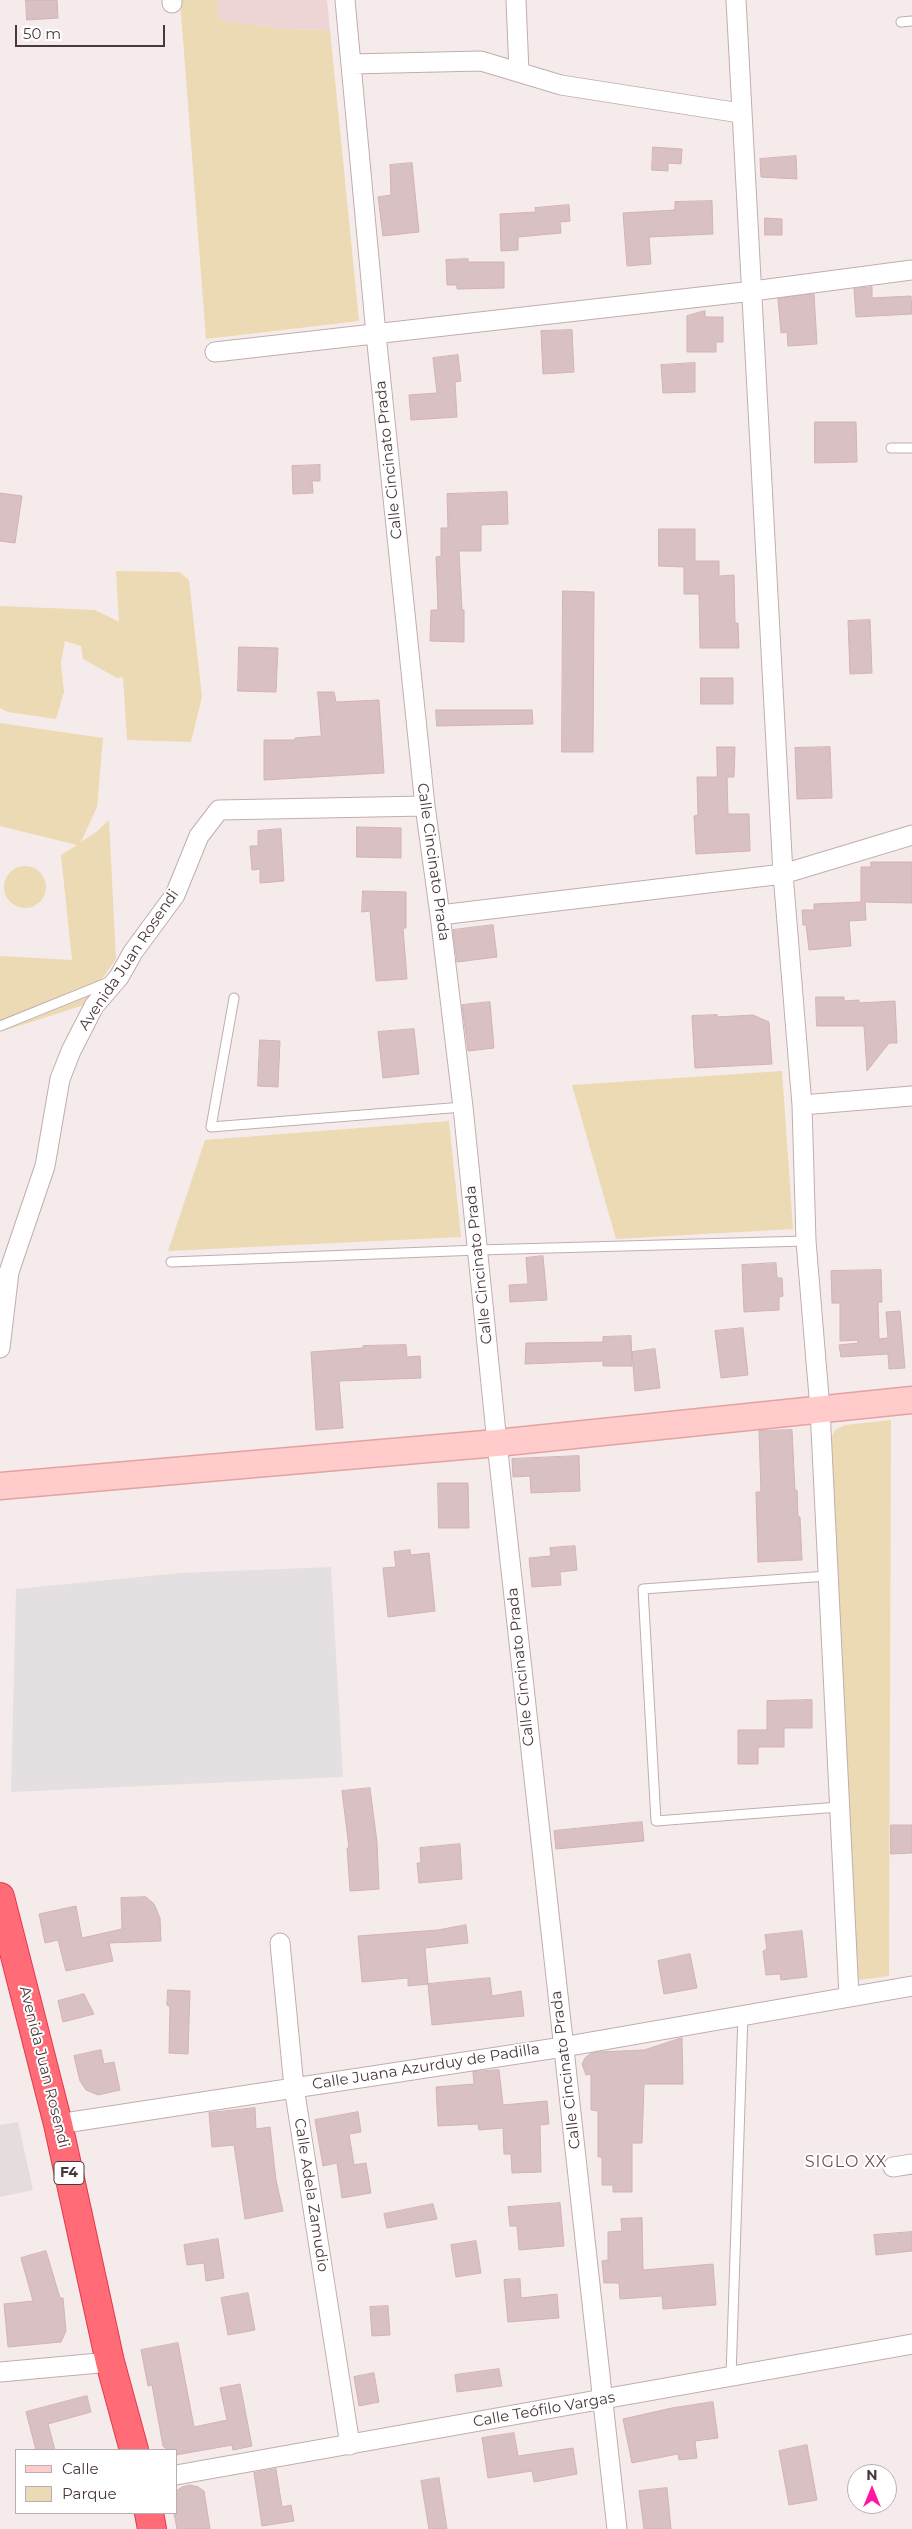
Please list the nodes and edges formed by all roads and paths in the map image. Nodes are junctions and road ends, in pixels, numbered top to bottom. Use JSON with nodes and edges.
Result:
{"nodes":[{"id":1,"x":345,"y":0,"type":"edge"},
{"id":2,"x":516,"y":0,"type":"edge"},
{"id":3,"x":736,"y":0,"type":"edge"},
{"id":4,"x":912,"y":21,"type":"edge"},
{"id":5,"x":901,"y":22,"type":"dead end"},
{"id":6,"x":351,"y":64,"type":"junction"},
{"id":7,"x":519,"y":72,"type":"junction"},
{"id":8,"x":740,"y":113,"type":"junction"},
{"id":9,"x":912,"y":270,"type":"edge"},
{"id":10,"x":753,"y":291,"type":"junction"},
{"id":11,"x":376,"y":334,"type":"junction"},
{"id":12,"x":215,"y":352,"type":"dead end"},
{"id":13,"x":891,"y":448,"type":"dead end"},
{"id":14,"x":912,"y":448,"type":"edge"},
{"id":15,"x":424,"y":806,"type":"junction"},
{"id":16,"x":912,"y":835,"type":"edge"},
{"id":17,"x":783,"y":874,"type":"junction"},
{"id":18,"x":440,"y":916,"type":"junction"},
{"id":19,"x":119,"y":978,"type":"junction"},
{"id":20,"x":234,"y":998,"type":"dead end"},
{"id":21,"x":0,"y":1026,"type":"edge"},
{"id":22,"x":912,"y":1096,"type":"edge"},
{"id":23,"x":802,"y":1105,"type":"junction"},
{"id":24,"x":463,"y":1107,"type":"junction"},
{"id":25,"x":806,"y":1241,"type":"junction"},
{"id":26,"x":478,"y":1250,"type":"junction"},
{"id":27,"x":171,"y":1262,"type":"dead end"},
{"id":28,"x":0,"y":1348,"type":"edge"},
{"id":29,"x":912,"y":1400,"type":"edge"},
{"id":30,"x":820,"y":1409,"type":"junction"},
{"id":31,"x":497,"y":1443,"type":"junction"},
{"id":32,"x":0,"y":1486,"type":"edge"},
{"id":33,"x":828,"y":1576,"type":"junction"},
{"id":34,"x":840,"y":1807,"type":"junction"},
{"id":35,"x":1,"y":1894,"type":"edge"},
{"id":36,"x":280,"y":1943,"type":"dead end"},
{"id":37,"x":912,"y":1986,"type":"edge"},
{"id":38,"x":849,"y":1996,"type":"junction"},
{"id":39,"x":743,"y":2014,"type":"junction"},
{"id":40,"x":563,"y":2047,"type":"junction"},
{"id":41,"x":294,"y":2087,"type":"junction"},
{"id":42,"x":58,"y":2124,"type":"junction"},
{"id":43,"x":912,"y":2164,"type":"edge"},
{"id":44,"x":893,"y":2167,"type":"dead end"},
{"id":45,"x":912,"y":2344,"type":"edge"},
{"id":46,"x":110,"y":2362,"type":"junction"},
{"id":47,"x":0,"y":2372,"type":"edge"},
{"id":48,"x":731,"y":2376,"type":"junction"},
{"id":49,"x":604,"y":2400,"type":"junction"},
{"id":50,"x":350,"y":2445,"type":"junction"},
{"id":51,"x":134,"y":2449,"type":"edge"},
{"id":52,"x":178,"y":2475,"type":"edge"},
{"id":53,"x":149,"y":2514,"type":"edge"},
{"id":54,"x":152,"y":2529,"type":"edge"},
{"id":55,"x":617,"y":2529,"type":"edge"}],
"edges":[{"from":1,"to":6,"type":"street","name":"Calle Cincinato Prada"},
{"from":2,"to":7,"type":"street"},
{"from":3,"to":8,"type":"street"},
{"from":4,"to":5,"type":"lane"},
{"from":6,"to":7,"type":"street"},
{"from":6,"to":11,"type":"street","name":"Calle Cincinato Prada"},
{"from":7,"to":8,"type":"street"},
{"from":8,"to":10,"type":"street"},
{"from":9,"to":10,"type":"street"},
{"from":10,"to":11,"type":"street"},
{"from":10,"to":17,"type":"street"},
{"from":11,"to":12,"type":"street"},
{"from":11,"to":15,"type":"street","name":"Calle Cincinato Prada"},
{"from":13,"to":14,"type":"lane"},
{"from":15,"to":18,"type":"street","name":"Calle Cincinato Prada"},
{"from":15,"to":19,"type":"street","name":"Avenida Juan Rosendi"},
{"from":16,"to":17,"type":"street"},
{"from":17,"to":18,"type":"street"},
{"from":17,"to":23,"type":"street"},
{"from":18,"to":24,"type":"street","name":"Calle Cincinato Prada"},
{"from":19,"to":21,"type":"lane"},
{"from":19,"to":28,"type":"street","name":"Avenida Juan Rosendi"},
{"from":20,"to":24,"type":"lane"},
{"from":22,"to":23,"type":"street"},
{"from":23,"to":25,"type":"street"},
{"from":24,"to":26,"type":"street","name":"Calle Cincinato Prada"},
{"from":25,"to":26,"type":"lane"},
{"from":25,"to":30,"type":"street"},
{"from":26,"to":27,"type":"lane"},
{"from":26,"to":31,"type":"street","name":"Calle Cincinato Prada"},
{"from":29,"to":30,"type":"main road"},
{"from":30,"to":31,"type":"main road"},
{"from":30,"to":33,"type":"street"},
{"from":31,"to":32,"type":"main road"},
{"from":31,"to":40,"type":"street","name":"Calle Cincinato Prada"},
{"from":33,"to":34,"type":"street"},
{"from":33,"to":34,"type":"lane"},
{"from":34,"to":38,"type":"street"},
{"from":35,"to":42,"type":"highway","name":"Avenida Juan Rosendi","number":"F4"},
{"from":36,"to":41,"type":"street","name":"Calle Adela Zamudio"},
{"from":37,"to":38,"type":"street","name":"Calle Juana Azurduy de Padilla"},
{"from":38,"to":39,"type":"street","name":"Calle Juana Azurduy de Padilla"},
{"from":39,"to":40,"type":"street","name":"Calle Juana Azurduy de Padilla"},
{"from":39,"to":48,"type":"lane"},
{"from":40,"to":41,"type":"street","name":"Calle Juana Azurduy de Padilla"},
{"from":40,"to":49,"type":"street","name":"Calle Cincinato Prada"},
{"from":41,"to":42,"type":"street","name":"Calle Juana Azurduy de Padilla"},
{"from":41,"to":50,"type":"street","name":"Calle Adela Zamudio"},
{"from":42,"to":46,"type":"highway","name":"Avenida Juan Rosendi","number":"F4"},
{"from":43,"to":44,"type":"street"},
{"from":45,"to":48,"type":"street","name":"Calle Teófilo Vargas"},
{"from":46,"to":47,"type":"street"},
{"from":46,"to":51,"type":"highway","name":"Avenida Juan Rosendi","number":"F4"},
{"from":48,"to":49,"type":"street","name":"Calle Teófilo Vargas"},
{"from":49,"to":50,"type":"street","name":"Calle Teófilo Vargas"},
{"from":49,"to":55,"type":"street","name":"Calle Cincinato Prada"},
{"from":50,"to":52,"type":"street","name":"Calle Teófilo Vargas"},
{"from":53,"to":54,"type":"highway"}]}
